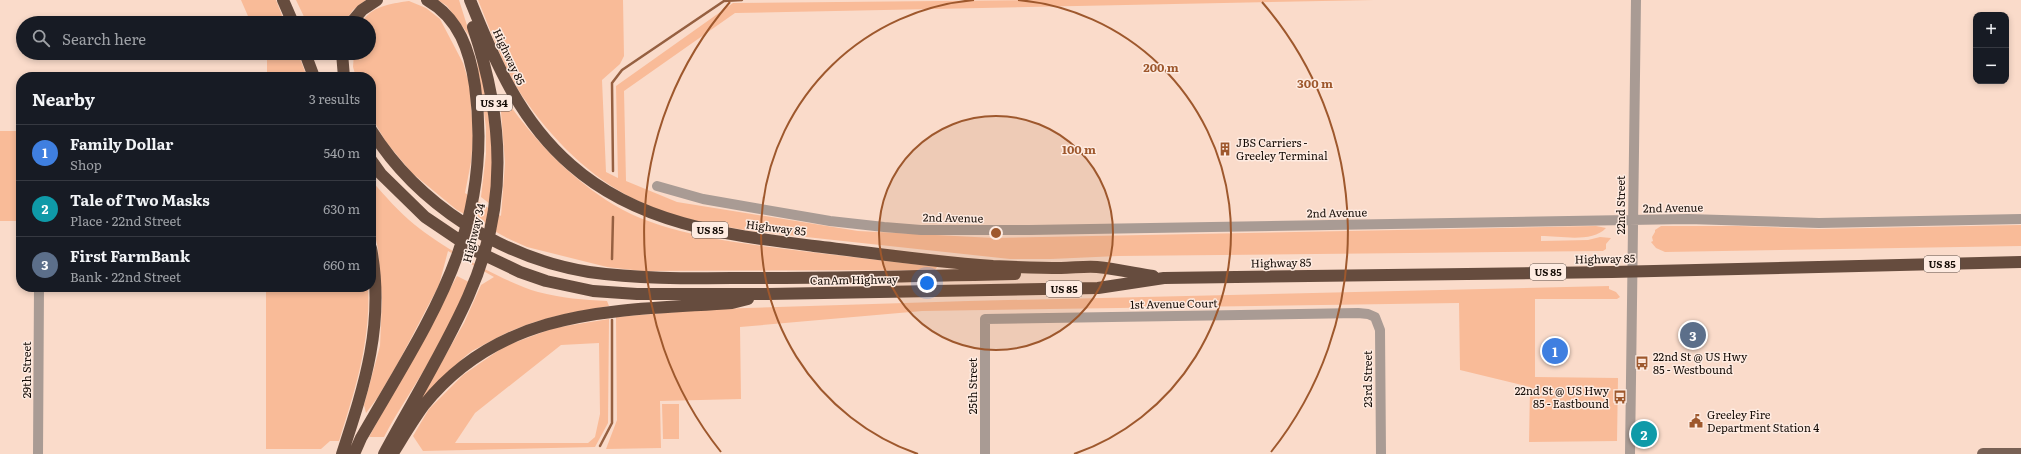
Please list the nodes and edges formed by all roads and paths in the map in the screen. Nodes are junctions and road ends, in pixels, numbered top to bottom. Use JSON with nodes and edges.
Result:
{"nodes":[{"id":1,"x":283,"y":0,"type":"edge"},
{"id":2,"x":377,"y":0,"type":"edge"},
{"id":3,"x":427,"y":0,"type":"edge"},
{"id":4,"x":469,"y":0,"type":"edge"},
{"id":5,"x":1635,"y":2,"type":"edge"},
{"id":6,"x":290,"y":16,"type":"edge"},
{"id":7,"x":357,"y":16,"type":"edge"},
{"id":8,"x":308,"y":60,"type":"edge"},
{"id":9,"x":309,"y":60,"type":"edge"},
{"id":10,"x":343,"y":60,"type":"edge"},
{"id":11,"x":312,"y":72,"type":"edge"},
{"id":12,"x":315,"y":72,"type":"edge"},
{"id":13,"x":344,"y":72,"type":"edge"},
{"id":14,"x":376,"y":137,"type":"edge"},
{"id":15,"x":376,"y":167,"type":"edge"},
{"id":16,"x":657,"y":186,"type":"dead end"},
{"id":17,"x":2021,"y":219,"type":"edge"},
{"id":18,"x":1633,"y":220,"type":"junction"},
{"id":19,"x":2021,"y":262,"type":"edge"},
{"id":20,"x":1059,"y":268,"type":"junction"},
{"id":21,"x":1632,"y":272,"type":"junction"},
{"id":22,"x":1164,"y":278,"type":"junction"},
{"id":23,"x":964,"y":290,"type":"joint"},
{"id":24,"x":39,"y":292,"type":"edge"},
{"id":25,"x":374,"y":292,"type":"edge"},
{"id":26,"x":768,"y":294,"type":"junction"},
{"id":27,"x":1363,"y":314,"type":"joint"},
{"id":28,"x":985,"y":319,"type":"joint"},
{"id":29,"x":396,"y":440,"type":"junction"},
{"id":30,"x":38,"y":454,"type":"edge"},
{"id":31,"x":342,"y":454,"type":"edge"},
{"id":32,"x":354,"y":454,"type":"edge"},
{"id":33,"x":384,"y":454,"type":"edge"},
{"id":34,"x":393,"y":454,"type":"edge"},
{"id":35,"x":985,"y":454,"type":"edge"},
{"id":36,"x":1381,"y":454,"type":"edge"},
{"id":37,"x":1630,"y":454,"type":"edge"},
{"id":38,"x":1983,"y":454,"type":"edge"},
{"id":39,"x":1986,"y":454,"type":"edge"},
{"id":40,"x":2021,"y":454,"type":"edge"}],
"edges":[{"from":1,"to":6,"type":"highway"},
{"from":2,"to":7,"type":"highway"},
{"from":3,"to":32,"type":"highway"},
{"from":4,"to":20,"type":"highway","name":"Highway 85","number":"US 85"},
{"from":4,"to":29,"type":"highway","name":"Highway 34","number":"US 34"},
{"from":5,"to":18,"type":"street","name":"22nd Street"},
{"from":8,"to":11,"type":"highway"},
{"from":9,"to":12,"type":"highway"},
{"from":10,"to":13,"type":"highway"},
{"from":14,"to":20,"type":"highway"},
{"from":15,"to":26,"type":"highway","number":"US 85"},
{"from":16,"to":18,"type":"street","name":"2nd Avenue"},
{"from":17,"to":18,"type":"street","name":"2nd Avenue"},
{"from":18,"to":21,"type":"street","name":"22nd Street"},
{"from":19,"to":21,"type":"highway","name":"Highway 85","number":"US 85"},
{"from":20,"to":22,"type":"highway","name":"Highway 85","number":"US 85"},
{"from":21,"to":22,"type":"highway","name":"Highway 85","number":"US 85"},
{"from":21,"to":37,"type":"street","name":"22nd Street"},
{"from":22,"to":23,"type":"highway","name":"Highway 85","number":"US 85"},
{"from":23,"to":26,"type":"highway","name":"CanAm Highway","number":"US 85"},
{"from":24,"to":30,"type":"street","name":"29th Street"},
{"from":25,"to":31,"type":"highway"},
{"from":26,"to":29,"type":"highway"},
{"from":27,"to":28,"type":"street","name":"1st Avenue Court"},
{"from":27,"to":36,"type":"street","name":"23rd Street"},
{"from":28,"to":35,"type":"street","name":"25th Street"},
{"from":29,"to":33,"type":"highway","name":"Highway 34","number":"US 34"},
{"from":29,"to":34,"type":"highway"},
{"from":38,"to":39,"type":"main road"},
{"from":39,"to":40,"type":"main road"}]}
